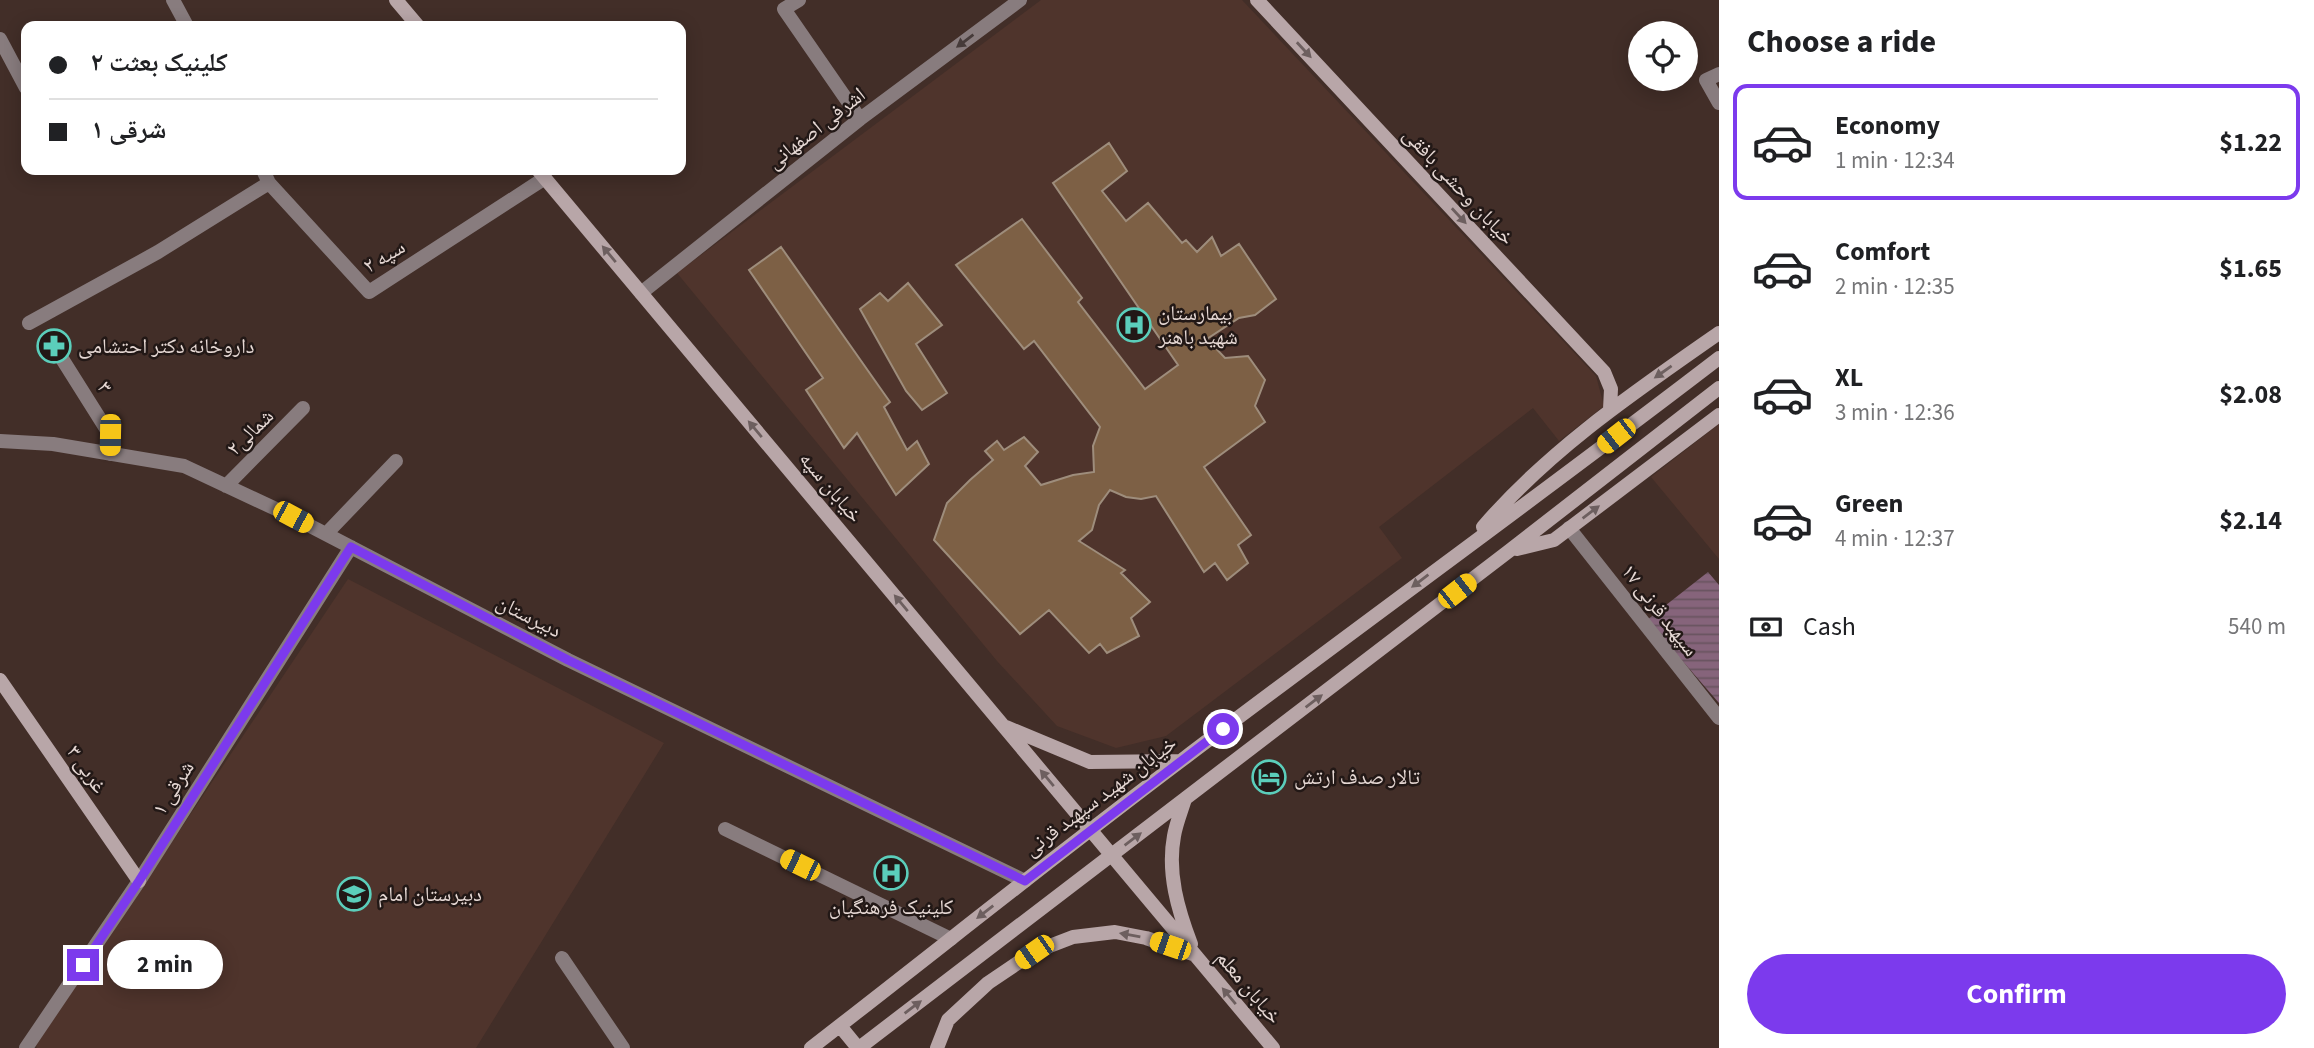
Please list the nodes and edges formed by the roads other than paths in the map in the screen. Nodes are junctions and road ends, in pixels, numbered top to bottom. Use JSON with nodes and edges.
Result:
{"nodes":[{"id":1,"x":173,"y":0,"type":"edge"},
{"id":2,"x":396,"y":0,"type":"edge"},
{"id":3,"x":799,"y":0,"type":"edge"},
{"id":4,"x":1020,"y":0,"type":"edge"},
{"id":5,"x":1257,"y":0,"type":"edge"},
{"id":6,"x":184,"y":21,"type":"edge"},
{"id":7,"x":414,"y":21,"type":"edge"},
{"id":8,"x":0,"y":39,"type":"edge"},
{"id":9,"x":1713,"y":77,"type":"edge"},
{"id":10,"x":21,"y":79,"type":"edge"},
{"id":11,"x":1719,"y":103,"type":"edge"},
{"id":12,"x":860,"y":119,"type":"junction"},
{"id":13,"x":541,"y":175,"type":"edge"},
{"id":14,"x":543,"y":175,"type":"edge"},
{"id":15,"x":266,"y":176,"type":"edge"},
{"id":16,"x":641,"y":293,"type":"junction"},
{"id":17,"x":29,"y":323,"type":"dead end"},
{"id":18,"x":1719,"y":333,"type":"edge"},
{"id":19,"x":54,"y":346,"type":"dead end"},
{"id":20,"x":1719,"y":358,"type":"edge"},
{"id":21,"x":1719,"y":388,"type":"edge"},
{"id":22,"x":303,"y":408,"type":"dead end"},
{"id":23,"x":1610,"y":409,"type":"junction"},
{"id":24,"x":1719,"y":415,"type":"edge"},
{"id":25,"x":0,"y":441,"type":"edge"},
{"id":26,"x":110,"y":454,"type":"junction"},
{"id":27,"x":396,"y":461,"type":"dead end"},
{"id":28,"x":226,"y":486,"type":"junction"},
{"id":29,"x":1569,"y":528,"type":"junction"},
{"id":30,"x":326,"y":534,"type":"junction"},
{"id":31,"x":1468,"y":544,"type":"junction"},
{"id":32,"x":351,"y":547,"type":"junction"},
{"id":33,"x":1509,"y":551,"type":"junction"},
{"id":34,"x":1,"y":683,"type":"edge"},
{"id":35,"x":1719,"y":718,"type":"edge"},
{"id":36,"x":1003,"y":726,"type":"junction"},
{"id":37,"x":1180,"y":761,"type":"junction"},
{"id":38,"x":1185,"y":799,"type":"junction"},
{"id":39,"x":725,"y":829,"type":"dead end"},
{"id":40,"x":1090,"y":830,"type":"junction"},
{"id":41,"x":1112,"y":856,"type":"junction"},
{"id":42,"x":139,"y":881,"type":"junction"},
{"id":43,"x":1025,"y":881,"type":"junction"},
{"id":44,"x":951,"y":939,"type":"junction"},
{"id":45,"x":1195,"y":955,"type":"junction"},
{"id":46,"x":562,"y":958,"type":"dead end"},
{"id":47,"x":840,"y":1026,"type":"junction"},
{"id":48,"x":26,"y":1048,"type":"edge"},
{"id":49,"x":623,"y":1048,"type":"edge"},
{"id":50,"x":811,"y":1048,"type":"edge"},
{"id":51,"x":858,"y":1048,"type":"edge"},
{"id":52,"x":937,"y":1048,"type":"edge"},
{"id":53,"x":1272,"y":1048,"type":"edge"}],
"edges":[{"from":1,"to":6,"type":"street"},
{"from":2,"to":7,"type":"main road"},
{"from":3,"to":12,"type":"street"},
{"from":4,"to":12,"type":"street","name":"اشرفی اصفهانی","one_way":true},
{"from":5,"to":23,"type":"main road","name":"خیابان وحشی بافقی","one_way":true},
{"from":8,"to":10,"type":"street"},
{"from":9,"to":11,"type":"street"},
{"from":12,"to":16,"type":"street","name":"اشرفی اصفهانی"},
{"from":13,"to":15,"type":"street","name":"سپه ۲"},
{"from":16,"to":14,"type":"main road","name":"خیابان سپه","one_way":true},
{"from":15,"to":17,"type":"street"},
{"from":36,"to":16,"type":"main road","name":"خیابان سپه","one_way":true},
{"from":18,"to":23,"type":"main road","one_way":true},
{"from":19,"to":26,"type":"street","name":"۳"},
{"from":20,"to":31,"type":"main road","name":"خیابان شهید سپهبد قرنی"},
{"from":21,"to":33,"type":"main road"},
{"from":22,"to":28,"type":"street","name":"شمالی۲"},
{"from":23,"to":31,"type":"main road"},
{"from":29,"to":24,"type":"main road","one_way":true},
{"from":25,"to":26,"type":"street","name":"دبیرستان"},
{"from":26,"to":28,"type":"street","name":"دبیرستان"},
{"from":27,"to":30,"type":"street"},
{"from":28,"to":30,"type":"street","name":"دبیرستان"},
{"from":29,"to":33,"type":"main road"},
{"from":29,"to":35,"type":"street","name":"سپهبد قرنی ۱۷"},
{"from":30,"to":32,"type":"street","name":"دبیرستان"},
{"from":31,"to":37,"type":"main road","name":"خیابان شهید سپهبد قرنی","one_way":true},
{"from":32,"to":42,"type":"street","name":"شرقی ۱"},
{"from":32,"to":43,"type":"street","name":"دبیرستان"},
{"from":38,"to":33,"type":"main road","one_way":true},
{"from":34,"to":42,"type":"main road","name":"۳ غربی"},
{"from":36,"to":37,"type":"main road"},
{"from":40,"to":36,"type":"main road","name":"خیابان سپه","one_way":true},
{"from":37,"to":40,"type":"main road","name":"خیابان شهید سپهبد قرنی"},
{"from":41,"to":38,"type":"main road","one_way":true},
{"from":38,"to":45,"type":"main road"},
{"from":39,"to":44,"type":"street"},
{"from":40,"to":41,"type":"main road","name":"خیابان معلم"},
{"from":40,"to":43,"type":"main road","name":"خیابان شهید سپهبد قرنی"},
{"from":41,"to":45,"type":"main road","name":"خیابان معلم"},
{"from":51,"to":41,"type":"main road","one_way":true},
{"from":42,"to":48,"type":"street","name":"شرقی ۱"},
{"from":43,"to":44,"type":"main road","name":"خیابان شهید سپهبد قرنی","one_way":true},
{"from":44,"to":47,"type":"main road","name":"خیابان شهید سپهبد قرنی"},
{"from":45,"to":52,"type":"main road","one_way":true},
{"from":53,"to":45,"type":"main road","name":"خیابان معلم","one_way":true},
{"from":46,"to":49,"type":"street"},
{"from":47,"to":50,"type":"main road","name":"خیابان شهید سپهبد قرنی"},
{"from":47,"to":51,"type":"main road"}]}
